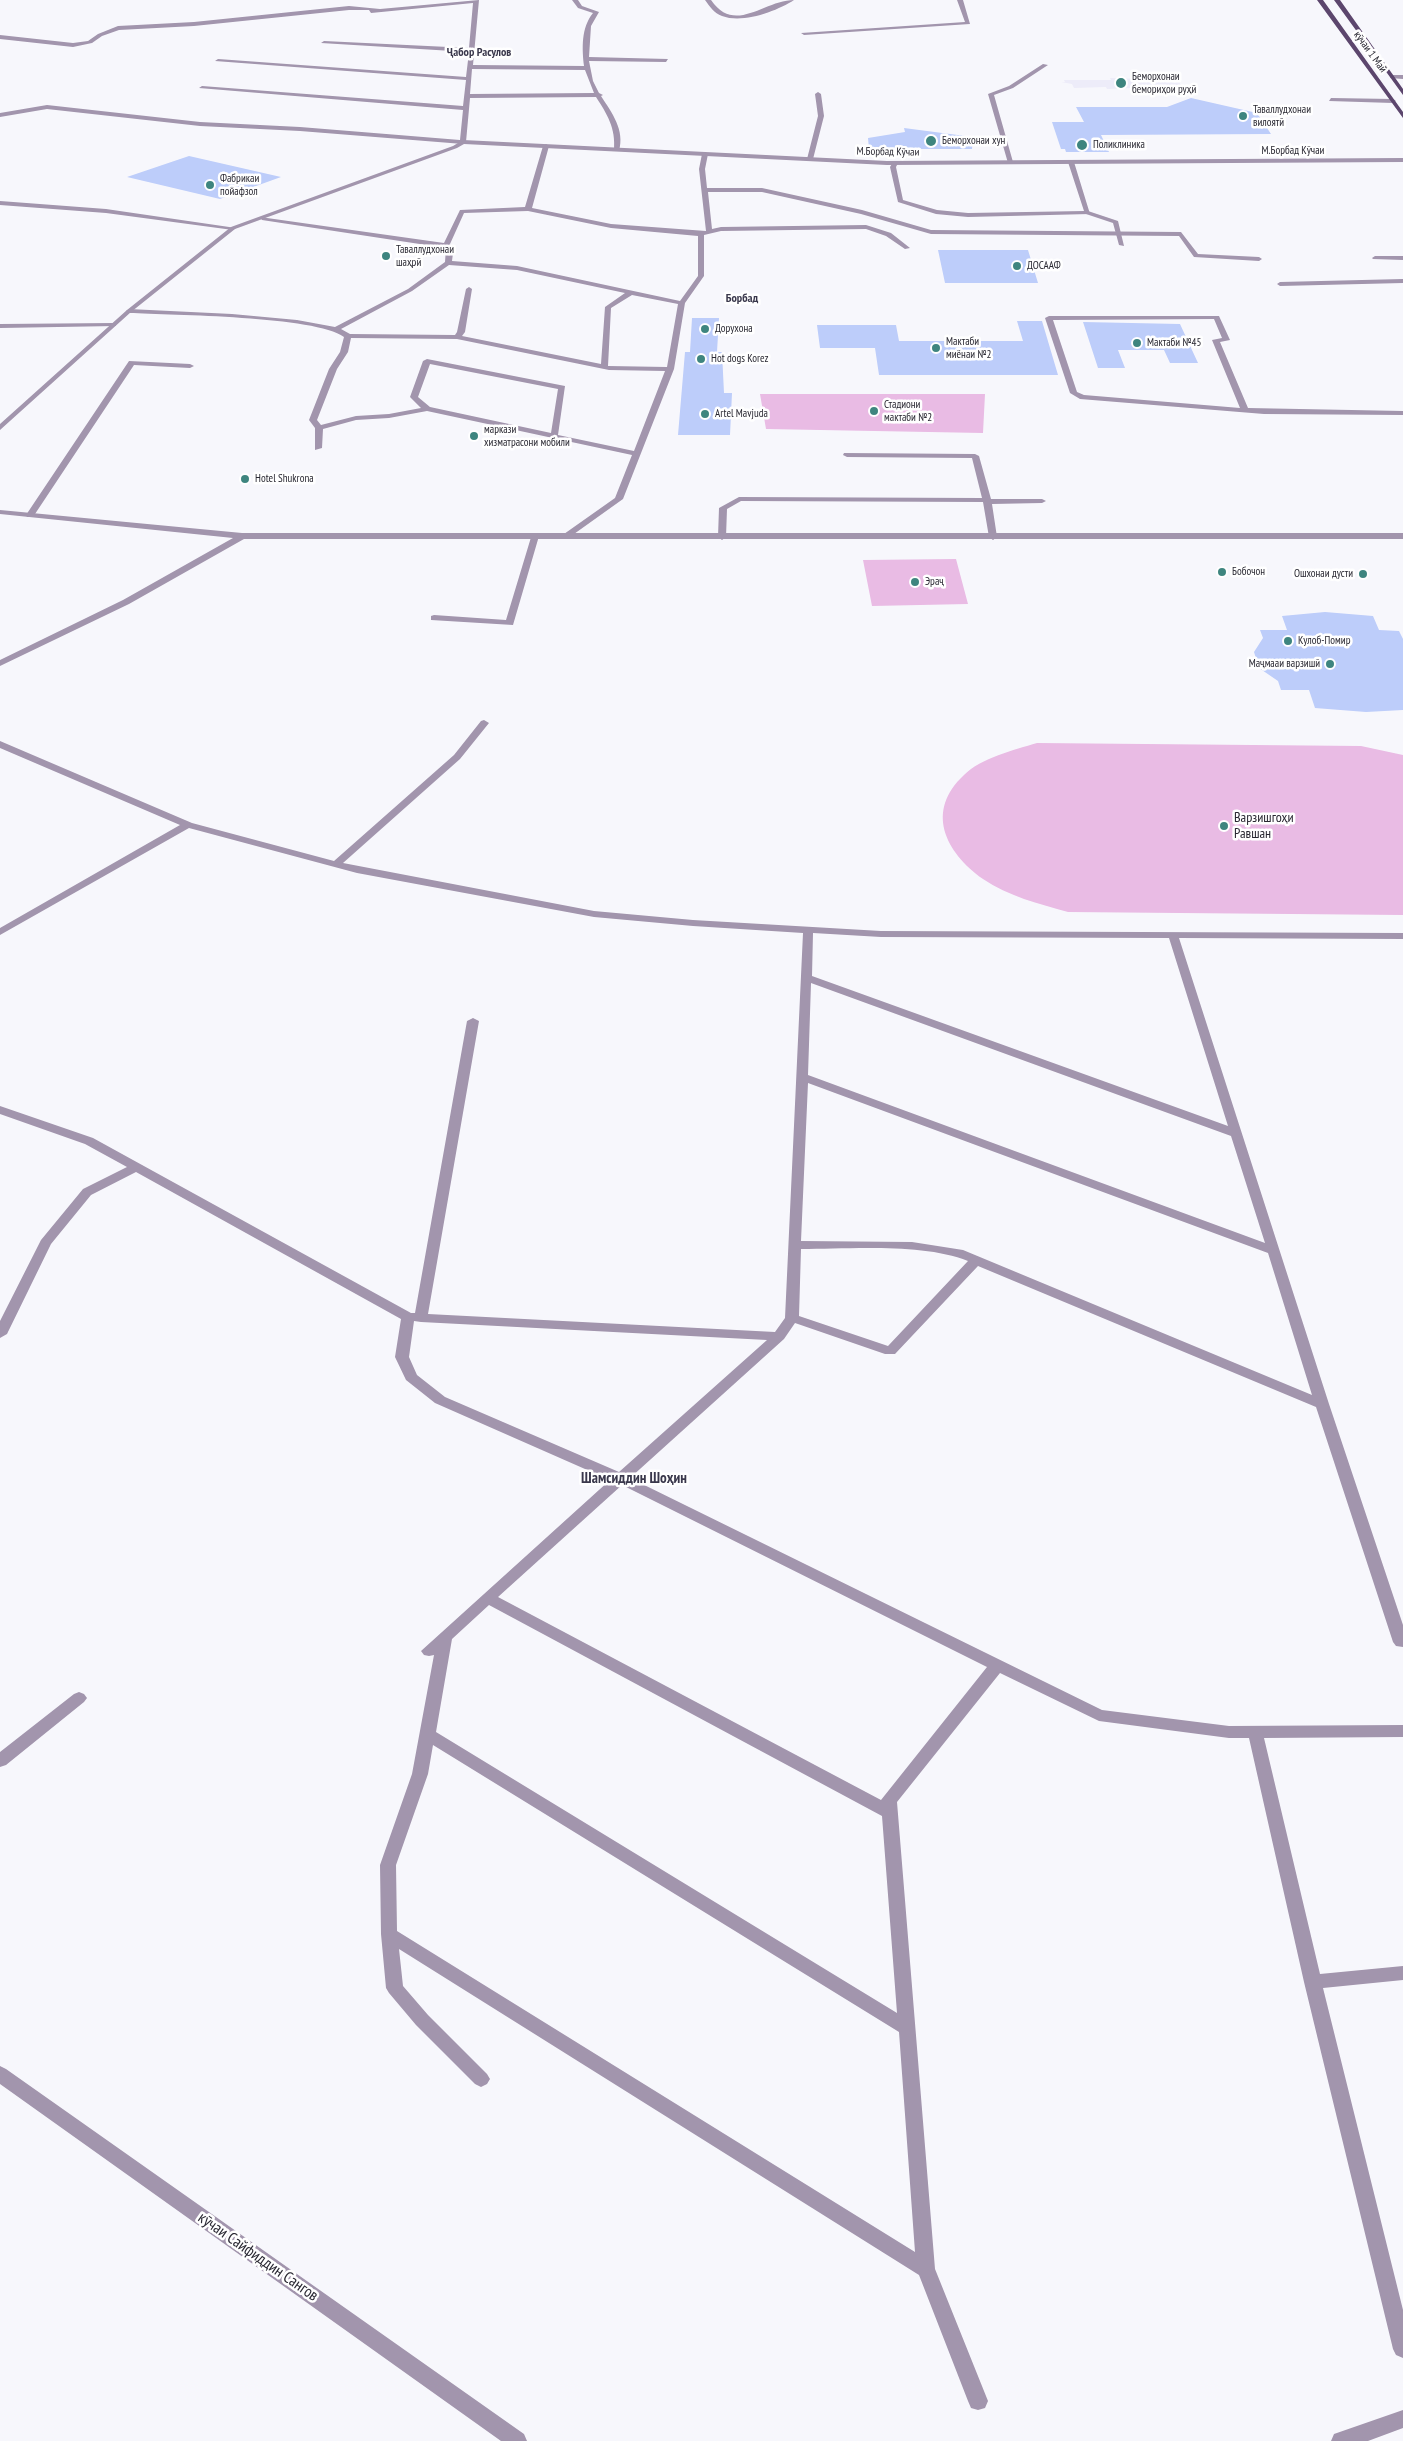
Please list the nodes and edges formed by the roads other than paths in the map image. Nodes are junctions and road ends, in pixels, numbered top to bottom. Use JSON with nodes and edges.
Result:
{"nodes":[{"id":1,"x":351,"y":0,"type":"edge"},
{"id":2,"x":575,"y":0,"type":"edge"},
{"id":3,"x":708,"y":0,"type":"edge"},
{"id":4,"x":791,"y":0,"type":"edge"},
{"id":5,"x":960,"y":0,"type":"edge"},
{"id":6,"x":1320,"y":0,"type":"edge"},
{"id":7,"x":1337,"y":0,"type":"edge"},
{"id":8,"x":476,"y":1,"type":"edge"},
{"id":9,"x":349,"y":8,"type":"junction"},
{"id":10,"x":378,"y":10,"type":"junction"},
{"id":11,"x":804,"y":33,"type":"dead end"},
{"id":12,"x":100,"y":35,"type":"junction"},
{"id":13,"x":0,"y":37,"type":"edge"},
{"id":14,"x":324,"y":43,"type":"dead end"},
{"id":15,"x":471,"y":50,"type":"junction"},
{"id":16,"x":587,"y":59,"type":"junction"},
{"id":17,"x":666,"y":60,"type":"dead end"},
{"id":18,"x":218,"y":62,"type":"dead end"},
{"id":19,"x":1045,"y":65,"type":"dead end"},
{"id":20,"x":470,"y":67,"type":"junction"},
{"id":21,"x":586,"y":68,"type":"junction"},
{"id":22,"x":1392,"y":78,"type":"junction"},
{"id":23,"x":1403,"y":78,"type":"edge"},
{"id":24,"x":468,"y":79,"type":"junction"},
{"id":25,"x":202,"y":88,"type":"dead end"},
{"id":26,"x":1403,"y":93,"type":"edge"},
{"id":27,"x":818,"y":94,"type":"dead end"},
{"id":28,"x":600,"y":95,"type":"junction"},
{"id":29,"x":467,"y":96,"type":"junction"},
{"id":30,"x":1331,"y":100,"type":"dead end"},
{"id":31,"x":1393,"y":101,"type":"junction"},
{"id":32,"x":466,"y":108,"type":"junction"},
{"id":33,"x":0,"y":115,"type":"edge"},
{"id":34,"x":1403,"y":116,"type":"edge"},
{"id":35,"x":463,"y":142,"type":"junction"},
{"id":36,"x":546,"y":146,"type":"junction"},
{"id":37,"x":616,"y":150,"type":"junction"},
{"id":38,"x":705,"y":154,"type":"junction"},
{"id":39,"x":810,"y":159,"type":"junction"},
{"id":40,"x":1403,"y":160,"type":"edge"},
{"id":41,"x":1010,"y":162,"type":"junction"},
{"id":42,"x":1071,"y":162,"type":"junction"},
{"id":43,"x":895,"y":163,"type":"junction"},
{"id":44,"x":705,"y":190,"type":"junction"},
{"id":45,"x":0,"y":203,"type":"edge"},
{"id":46,"x":528,"y":209,"type":"junction"},
{"id":47,"x":1088,"y":213,"type":"junction"},
{"id":48,"x":262,"y":218,"type":"junction"},
{"id":49,"x":894,"y":221,"type":"junction"},
{"id":50,"x":232,"y":228,"type":"junction"},
{"id":51,"x":875,"y":229,"type":"junction"},
{"id":52,"x":1120,"y":232,"type":"junction"},
{"id":53,"x":705,"y":233,"type":"junction"},
{"id":54,"x":446,"y":245,"type":"junction"},
{"id":55,"x":1122,"y":245,"type":"dead end"},
{"id":56,"x":907,"y":248,"type":"dead end"},
{"id":57,"x":1375,"y":258,"type":"dead end"},
{"id":58,"x":1403,"y":258,"type":"edge"},
{"id":59,"x":1259,"y":259,"type":"dead end"},
{"id":60,"x":448,"y":263,"type":"junction"},
{"id":61,"x":1403,"y":281,"type":"edge"},
{"id":62,"x":1280,"y":284,"type":"dead end"},
{"id":63,"x":469,"y":289,"type":"dead end"},
{"id":64,"x":630,"y":293,"type":"junction"},
{"id":65,"x":682,"y":303,"type":"junction"},
{"id":66,"x":129,"y":311,"type":"junction"},
{"id":67,"x":114,"y":325,"type":"junction"},
{"id":68,"x":0,"y":326,"type":"edge"},
{"id":69,"x":336,"y":329,"type":"junction"},
{"id":70,"x":348,"y":336,"type":"junction"},
{"id":71,"x":457,"y":337,"type":"junction"},
{"id":72,"x":190,"y":366,"type":"dead end"},
{"id":73,"x":604,"y":367,"type":"junction"},
{"id":74,"x":670,"y":369,"type":"junction"},
{"id":75,"x":427,"y":409,"type":"junction"},
{"id":76,"x":1245,"y":410,"type":"junction"},
{"id":77,"x":1403,"y":413,"type":"edge"},
{"id":78,"x":0,"y":428,"type":"edge"},
{"id":79,"x":319,"y":428,"type":"junction"},
{"id":80,"x":554,"y":437,"type":"junction"},
{"id":81,"x":318,"y":448,"type":"dead end"},
{"id":82,"x":636,"y":454,"type":"junction"},
{"id":83,"x":848,"y":455,"type":"dead end"},
{"id":84,"x":986,"y":501,"type":"junction"},
{"id":85,"x":1042,"y":501,"type":"dead end"},
{"id":86,"x":0,"y":512,"type":"edge"},
{"id":87,"x":30,"y":515,"type":"junction"},
{"id":88,"x":242,"y":536,"type":"junction"},
{"id":89,"x":535,"y":536,"type":"junction"},
{"id":90,"x":567,"y":536,"type":"junction"},
{"id":91,"x":1403,"y":536,"type":"edge"},
{"id":92,"x":722,"y":537,"type":"junction"},
{"id":93,"x":993,"y":537,"type":"junction"},
{"id":94,"x":434,"y":618,"type":"dead end"},
{"id":95,"x":0,"y":663,"type":"edge"},
{"id":96,"x":484,"y":724,"type":"dead end"},
{"id":97,"x":0,"y":744,"type":"edge"},
{"id":98,"x":188,"y":825,"type":"junction"},
{"id":99,"x":336,"y":864,"type":"junction"},
{"id":100,"x":808,"y":931,"type":"junction"},
{"id":101,"x":0,"y":932,"type":"edge"},
{"id":102,"x":1174,"y":935,"type":"junction"},
{"id":103,"x":1403,"y":936,"type":"edge"},
{"id":104,"x":805,"y":977,"type":"junction"},
{"id":105,"x":473,"y":1021,"type":"dead end"},
{"id":106,"x":802,"y":1077,"type":"junction"},
{"id":107,"x":0,"y":1110,"type":"edge"},
{"id":108,"x":1235,"y":1133,"type":"junction"},
{"id":109,"x":136,"y":1167,"type":"junction"},
{"id":110,"x":796,"y":1245,"type":"junction"},
{"id":111,"x":1274,"y":1252,"type":"junction"},
{"id":112,"x":976,"y":1260,"type":"junction"},
{"id":113,"x":414,"y":1317,"type":"junction"},
{"id":114,"x":792,"y":1318,"type":"junction"},
{"id":115,"x":0,"y":1334,"type":"edge"},
{"id":116,"x":779,"y":1336,"type":"junction"},
{"id":117,"x":1322,"y":1404,"type":"junction"},
{"id":118,"x":620,"y":1479,"type":"junction"},
{"id":119,"x":488,"y":1598,"type":"junction"},
{"id":120,"x":446,"y":1637,"type":"junction"},
{"id":121,"x":1402,"y":1645,"type":"edge"},
{"id":122,"x":430,"y":1651,"type":"dead end"},
{"id":123,"x":998,"y":1664,"type":"junction"},
{"id":124,"x":79,"y":1698,"type":"dead end"},
{"id":125,"x":1403,"y":1731,"type":"edge"},
{"id":126,"x":1255,"y":1732,"type":"junction"},
{"id":127,"x":427,"y":1734,"type":"junction"},
{"id":128,"x":0,"y":1760,"type":"edge"},
{"id":129,"x":890,"y":1812,"type":"junction"},
{"id":130,"x":389,"y":1934,"type":"junction"},
{"id":131,"x":1403,"y":1973,"type":"edge"},
{"id":132,"x":1313,"y":1982,"type":"junction"},
{"id":133,"x":907,"y":2028,"type":"junction"},
{"id":134,"x":0,"y":2074,"type":"edge"},
{"id":135,"x":481,"y":2079,"type":"dead end"},
{"id":136,"x":926,"y":2269,"type":"junction"},
{"id":137,"x":1403,"y":2349,"type":"edge"},
{"id":138,"x":978,"y":2401,"type":"dead end"},
{"id":139,"x":1403,"y":2418,"type":"edge"},
{"id":140,"x":517,"y":2441,"type":"edge"},
{"id":141,"x":1341,"y":2441,"type":"edge"}],
"edges":[{"from":1,"to":9,"type":"street"},
{"from":2,"to":16,"type":"street"},
{"from":3,"to":4,"type":"street"},
{"from":5,"to":11,"type":"street"},
{"from":6,"to":31,"type":"main road","name":"кӯчаи 1 Май"},
{"from":7,"to":22,"type":"main road","name":"кӯчаи 1 Май"},
{"from":8,"to":10,"type":"street"},
{"from":8,"to":15,"type":"street"},
{"from":9,"to":10,"type":"street"},
{"from":9,"to":12,"type":"street"},
{"from":10,"to":12,"type":"street"},
{"from":12,"to":13,"type":"street"},
{"from":14,"to":15,"type":"street"},
{"from":15,"to":20,"type":"street"},
{"from":16,"to":17,"type":"street"},
{"from":16,"to":21,"type":"street"},
{"from":18,"to":24,"type":"street"},
{"from":19,"to":41,"type":"street"},
{"from":20,"to":21,"type":"street"},
{"from":20,"to":24,"type":"street"},
{"from":21,"to":28,"type":"street"},
{"from":22,"to":23,"type":"street"},
{"from":22,"to":26,"type":"main road","name":"кӯчаи 1 Май"},
{"from":24,"to":29,"type":"street"},
{"from":25,"to":32,"type":"street"},
{"from":27,"to":39,"type":"street"},
{"from":28,"to":29,"type":"street"},
{"from":28,"to":37,"type":"street"},
{"from":29,"to":32,"type":"street"},
{"from":30,"to":31,"type":"street"},
{"from":31,"to":34,"type":"main road","name":"кӯчаи 1 Май"},
{"from":32,"to":35,"type":"street"},
{"from":33,"to":35,"type":"street","name":"М.Борбад Кӯчаи"},
{"from":35,"to":36,"type":"street","name":"М.Борбад Кӯчаи"},
{"from":35,"to":48,"type":"street"},
{"from":36,"to":37,"type":"street","name":"М.Борбад Кӯчаи"},
{"from":36,"to":46,"type":"street"},
{"from":37,"to":38,"type":"street","name":"М.Борбад Кӯчаи"},
{"from":38,"to":39,"type":"street","name":"М.Борбад Кӯчаи"},
{"from":38,"to":44,"type":"street"},
{"from":39,"to":43,"type":"street","name":"М.Борбад Кӯчаи"},
{"from":40,"to":42,"type":"street","name":"М.Борбад Кӯчаи"},
{"from":41,"to":42,"type":"street","name":"М.Борбад Кӯчаи"},
{"from":41,"to":43,"type":"street","name":"М.Борбад Кӯчаи"},
{"from":42,"to":47,"type":"street"},
{"from":43,"to":47,"type":"street"},
{"from":44,"to":49,"type":"street"},
{"from":44,"to":53,"type":"street"},
{"from":45,"to":50,"type":"street"},
{"from":46,"to":53,"type":"street"},
{"from":46,"to":54,"type":"street"},
{"from":47,"to":52,"type":"street"},
{"from":48,"to":50,"type":"street"},
{"from":48,"to":54,"type":"street"},
{"from":49,"to":51,"type":"street"},
{"from":49,"to":52,"type":"street"},
{"from":50,"to":66,"type":"street"},
{"from":51,"to":53,"type":"street"},
{"from":51,"to":56,"type":"street"},
{"from":52,"to":55,"type":"street"},
{"from":52,"to":59,"type":"street"},
{"from":53,"to":65,"type":"street"},
{"from":54,"to":60,"type":"street"},
{"from":57,"to":58,"type":"street"},
{"from":60,"to":64,"type":"street"},
{"from":60,"to":69,"type":"street"},
{"from":61,"to":62,"type":"street"},
{"from":63,"to":71,"type":"street"},
{"from":64,"to":65,"type":"street"},
{"from":64,"to":73,"type":"street"},
{"from":65,"to":74,"type":"street"},
{"from":66,"to":67,"type":"street"},
{"from":66,"to":69,"type":"street"},
{"from":67,"to":68,"type":"street"},
{"from":67,"to":78,"type":"street"},
{"from":69,"to":70,"type":"street"},
{"from":70,"to":71,"type":"street"},
{"from":70,"to":79,"type":"street"},
{"from":71,"to":73,"type":"street"},
{"from":72,"to":87,"type":"street"},
{"from":73,"to":74,"type":"street"},
{"from":74,"to":82,"type":"street"},
{"from":75,"to":79,"type":"street"},
{"from":75,"to":80,"type":"street"},
{"from":75,"to":80,"type":"street"},
{"from":76,"to":76,"type":"street"},
{"from":76,"to":77,"type":"street"},
{"from":79,"to":81,"type":"street"},
{"from":80,"to":82,"type":"street"},
{"from":82,"to":90,"type":"street"},
{"from":83,"to":84,"type":"street"},
{"from":84,"to":85,"type":"street"},
{"from":84,"to":92,"type":"street"},
{"from":84,"to":93,"type":"street"},
{"from":86,"to":87,"type":"street"},
{"from":87,"to":88,"type":"street"},
{"from":88,"to":89,"type":"street"},
{"from":88,"to":95,"type":"street"},
{"from":89,"to":90,"type":"street"},
{"from":89,"to":94,"type":"street"},
{"from":90,"to":92,"type":"street"},
{"from":91,"to":93,"type":"street"},
{"from":92,"to":93,"type":"street"},
{"from":96,"to":99,"type":"street"},
{"from":97,"to":98,"type":"street"},
{"from":98,"to":99,"type":"street"},
{"from":98,"to":101,"type":"street"},
{"from":99,"to":100,"type":"street"},
{"from":100,"to":102,"type":"street"},
{"from":100,"to":104,"type":"street"},
{"from":102,"to":103,"type":"street"},
{"from":102,"to":108,"type":"street"},
{"from":104,"to":106,"type":"street"},
{"from":104,"to":108,"type":"street"},
{"from":105,"to":113,"type":"street"},
{"from":106,"to":110,"type":"street"},
{"from":106,"to":111,"type":"street"},
{"from":107,"to":109,"type":"street"},
{"from":108,"to":111,"type":"street"},
{"from":109,"to":113,"type":"street"},
{"from":109,"to":115,"type":"street"},
{"from":110,"to":112,"type":"street"},
{"from":110,"to":114,"type":"street"},
{"from":111,"to":117,"type":"street"},
{"from":112,"to":114,"type":"street"},
{"from":112,"to":117,"type":"street"},
{"from":113,"to":116,"type":"street"},
{"from":113,"to":118,"type":"street"},
{"from":114,"to":116,"type":"street"},
{"from":116,"to":118,"type":"street"},
{"from":117,"to":121,"type":"street"},
{"from":118,"to":119,"type":"street"},
{"from":118,"to":123,"type":"street"},
{"from":119,"to":120,"type":"street"},
{"from":119,"to":129,"type":"street"},
{"from":120,"to":122,"type":"street"},
{"from":120,"to":127,"type":"street"},
{"from":123,"to":126,"type":"street"},
{"from":123,"to":129,"type":"street"},
{"from":124,"to":128,"type":"street"},
{"from":125,"to":126,"type":"street"},
{"from":126,"to":132,"type":"street"},
{"from":127,"to":130,"type":"street"},
{"from":127,"to":133,"type":"street"},
{"from":129,"to":133,"type":"street"},
{"from":130,"to":135,"type":"street"},
{"from":130,"to":136,"type":"street"},
{"from":131,"to":132,"type":"street"},
{"from":132,"to":137,"type":"street"},
{"from":133,"to":136,"type":"street"},
{"from":134,"to":140,"type":"street","name":"кӯчаи Сайфиддин Сангов"},
{"from":136,"to":138,"type":"street"},
{"from":139,"to":141,"type":"street"}]}
